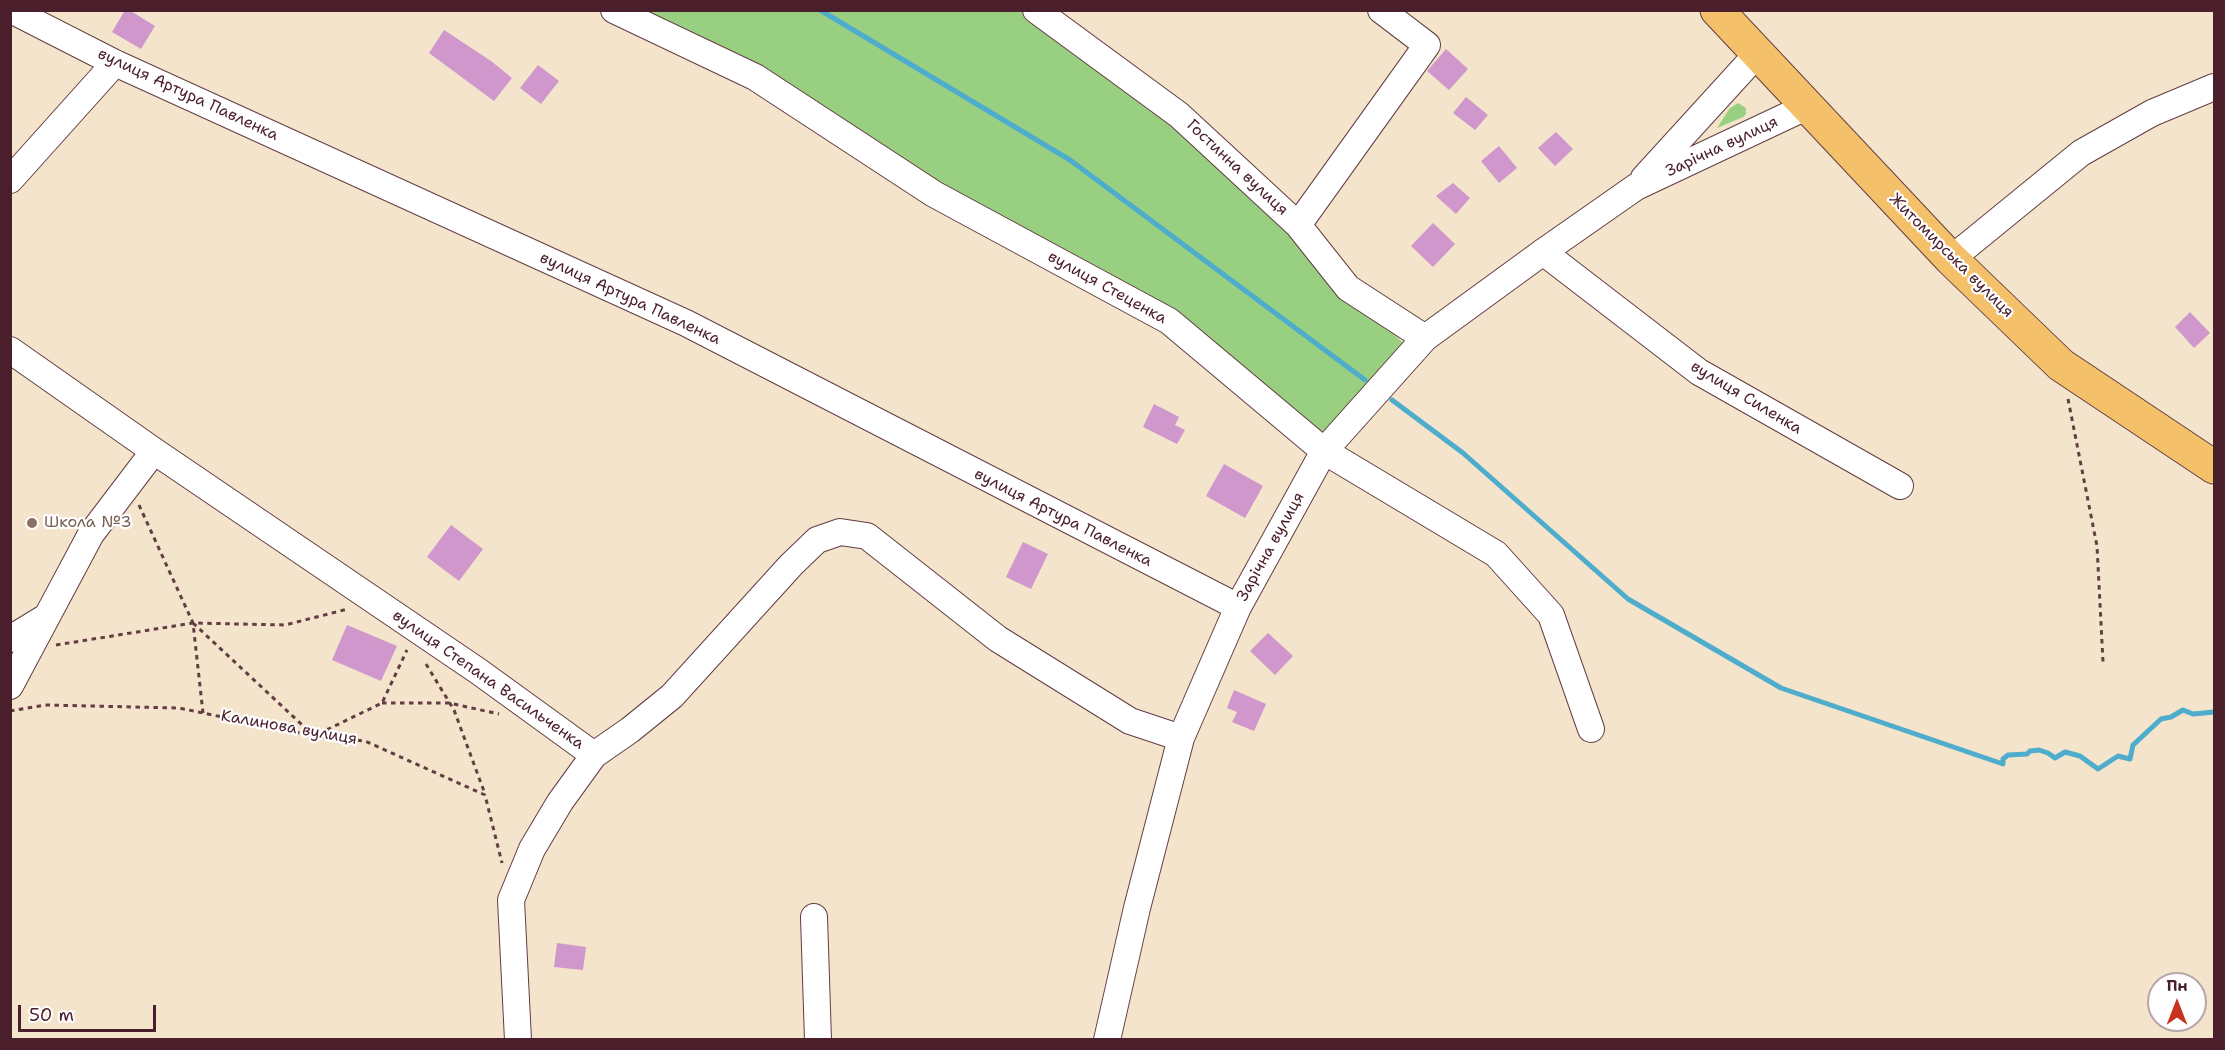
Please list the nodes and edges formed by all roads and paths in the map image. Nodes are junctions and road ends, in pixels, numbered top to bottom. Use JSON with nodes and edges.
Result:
{"nodes":[{"id":1,"x":11,"y":10,"type":"edge"},
{"id":2,"x":614,"y":10,"type":"edge"},
{"id":3,"x":1036,"y":10,"type":"edge"},
{"id":4,"x":1381,"y":10,"type":"edge"},
{"id":5,"x":1717,"y":10,"type":"edge"},
{"id":6,"x":1758,"y":53,"type":"junction"},
{"id":7,"x":115,"y":63,"type":"junction"},
{"id":8,"x":2214,"y":87,"type":"edge"},
{"id":9,"x":1808,"y":106,"type":"junction"},
{"id":10,"x":10,"y":180,"type":"edge"},
{"id":11,"x":1636,"y":187,"type":"junction"},
{"id":12,"x":1298,"y":225,"type":"junction"},
{"id":13,"x":1543,"y":252,"type":"junction"},
{"id":14,"x":1952,"y":259,"type":"junction"},
{"id":15,"x":1425,"y":338,"type":"junction"},
{"id":16,"x":10,"y":350,"type":"edge"},
{"id":17,"x":2061,"y":365,"type":"junction"},
{"id":18,"x":154,"y":451,"type":"junction"},
{"id":19,"x":1324,"y":451,"type":"junction"},
{"id":20,"x":2214,"y":467,"type":"edge"},
{"id":21,"x":129,"y":484,"type":"junction"},
{"id":22,"x":1900,"y":486,"type":"dead end"},
{"id":23,"x":376,"y":602,"type":"junction"},
{"id":24,"x":1238,"y":608,"type":"junction"},
{"id":25,"x":398,"y":616,"type":"junction"},
{"id":26,"x":194,"y":623,"type":"junction"},
{"id":27,"x":20,"y":644,"type":"edge"},
{"id":28,"x":423,"y":658,"type":"dead end"},
{"id":29,"x":2103,"y":662,"type":"dead end"},
{"id":30,"x":10,"y":686,"type":"edge"},
{"id":31,"x":382,"y":703,"type":"junction"},
{"id":32,"x":450,"y":703,"type":"junction"},
{"id":33,"x":10,"y":711,"type":"edge"},
{"id":34,"x":203,"y":712,"type":"junction"},
{"id":35,"x":507,"y":715,"type":"dead end"},
{"id":36,"x":1591,"y":729,"type":"dead end"},
{"id":37,"x":314,"y":736,"type":"junction"},
{"id":38,"x":1181,"y":738,"type":"junction"},
{"id":39,"x":594,"y":755,"type":"junction"},
{"id":40,"x":485,"y":795,"type":"junction"},
{"id":41,"x":511,"y":900,"type":"junction"},
{"id":42,"x":814,"y":917,"type":"dead end"},
{"id":43,"x":518,"y":1040,"type":"edge"},
{"id":44,"x":818,"y":1040,"type":"edge"},
{"id":45,"x":1107,"y":1040,"type":"edge"}],
"edges":[{"from":1,"to":7,"type":"street","name":"вулиця Артура Павленка"},
{"from":2,"to":19,"type":"street","name":"вулиця Стеценка"},
{"from":3,"to":12,"type":"street","name":"Гостинна вулиця"},
{"from":4,"to":12,"type":"street"},
{"from":5,"to":6,"type":"main road","name":"Житомирська вулиця"},
{"from":6,"to":9,"type":"main road","name":"Житомирська вулиця"},
{"from":6,"to":11,"type":"street","name":"Зарічна вулиця"},
{"from":7,"to":10,"type":"street"},
{"from":7,"to":24,"type":"street","name":"вулиця Артура Павленка"},
{"from":8,"to":14,"type":"street"},
{"from":9,"to":11,"type":"street","name":"Зарічна вулиця"},
{"from":9,"to":14,"type":"main road","name":"Житомирська вулиця"},
{"from":11,"to":13,"type":"street","name":"Зарічна вулиця"},
{"from":12,"to":15,"type":"street","name":"Гостинна вулиця"},
{"from":13,"to":15,"type":"street","name":"Зарічна вулиця"},
{"from":13,"to":22,"type":"street","name":"вулиця Силенка"},
{"from":14,"to":17,"type":"main road","name":"Житомирська вулиця"},
{"from":15,"to":19,"type":"street","name":"Зарічна вулиця"},
{"from":16,"to":18,"type":"street","name":"вулиця Степана Васильченка"},
{"from":17,"to":20,"type":"main road","name":"Житомирська вулиця"},
{"from":17,"to":29,"type":"path"},
{"from":18,"to":21,"type":"street"},
{"from":18,"to":23,"type":"street","name":"вулиця Степана Васильченка"},
{"from":19,"to":24,"type":"street","name":"Зарічна вулиця"},
{"from":19,"to":36,"type":"street","name":"вулиця Стеценка"},
{"from":21,"to":26,"type":"path"},
{"from":21,"to":27,"type":"street"},
{"from":23,"to":25,"type":"street","name":"вулиця Степана Васильченка"},
{"from":23,"to":26,"type":"path"},
{"from":24,"to":38,"type":"street","name":"Зарічна вулиця"},
{"from":25,"to":31,"type":"path"},
{"from":25,"to":39,"type":"street","name":"вулиця Степана Васильченка"},
{"from":26,"to":27,"type":"path"},
{"from":26,"to":34,"type":"path"},
{"from":26,"to":37,"type":"path"},
{"from":27,"to":30,"type":"street"},
{"from":28,"to":32,"type":"path"},
{"from":31,"to":32,"type":"path"},
{"from":31,"to":37,"type":"path"},
{"from":32,"to":35,"type":"path"},
{"from":32,"to":40,"type":"path"},
{"from":33,"to":34,"type":"path","name":"Калинова вулиця"},
{"from":34,"to":37,"type":"path","name":"Калинова вулиця"},
{"from":37,"to":40,"type":"path","name":"Калинова вулиця"},
{"from":38,"to":39,"type":"street","name":"вулиця Степана Васильченка"},
{"from":38,"to":45,"type":"street","name":"Зарічна вулиця"},
{"from":39,"to":41,"type":"street"},
{"from":40,"to":41,"type":"path"},
{"from":41,"to":43,"type":"street"},
{"from":42,"to":44,"type":"street"}]}
